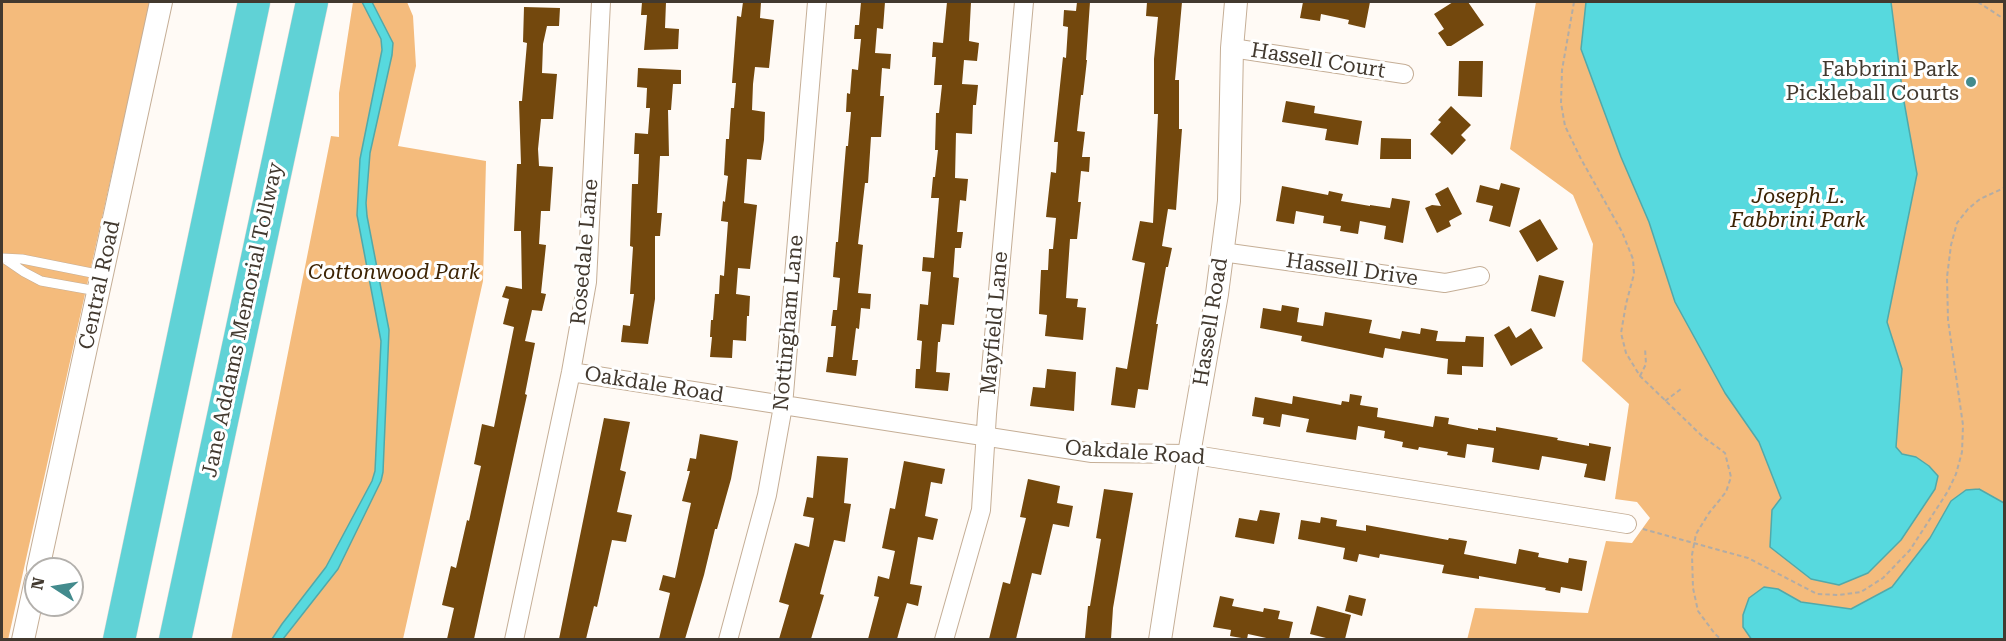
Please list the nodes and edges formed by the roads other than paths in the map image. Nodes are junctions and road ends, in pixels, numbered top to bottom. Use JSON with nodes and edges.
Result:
{"nodes":[{"id":1,"x":161,"y":2,"type":"edge"},
{"id":2,"x":254,"y":2,"type":"edge"},
{"id":3,"x":312,"y":2,"type":"edge"},
{"id":4,"x":601,"y":2,"type":"edge"},
{"id":5,"x":817,"y":2,"type":"edge"},
{"id":6,"x":1023,"y":2,"type":"edge"},
{"id":7,"x":1236,"y":2,"type":"edge"},
{"id":8,"x":1232,"y":48,"type":"junction"},
{"id":9,"x":1404,"y":74,"type":"dead end"},
{"id":10,"x":1222,"y":252,"type":"junction"},
{"id":11,"x":3,"y":258,"type":"edge"},
{"id":12,"x":1480,"y":276,"type":"dead end"},
{"id":13,"x":101,"y":283,"type":"junction"},
{"id":14,"x":571,"y":372,"type":"junction"},
{"id":15,"x":783,"y":406,"type":"junction"},
{"id":16,"x":986,"y":436,"type":"junction"},
{"id":17,"x":1189,"y":454,"type":"junction"},
{"id":18,"x":1627,"y":524,"type":"road end"},
{"id":19,"x":41,"y":557,"type":"edge"},
{"id":20,"x":28,"y":617,"type":"edge"},
{"id":21,"x":23,"y":639,"type":"edge"},
{"id":22,"x":119,"y":639,"type":"edge"},
{"id":23,"x":175,"y":639,"type":"edge"},
{"id":24,"x":514,"y":639,"type":"edge"},
{"id":25,"x":728,"y":639,"type":"edge"},
{"id":26,"x":944,"y":639,"type":"edge"},
{"id":27,"x":1160,"y":639,"type":"edge"}],
"edges":[{"from":1,"to":13,"type":"street","name":"Central Road"},
{"from":2,"to":22,"type":"highway"},
{"from":3,"to":23,"type":"highway","name":"Jane Addams Memorial Tollway"},
{"from":4,"to":14,"type":"street","name":"Rosedale Lane"},
{"from":5,"to":15,"type":"street","name":"Nottingham Lane"},
{"from":6,"to":16,"type":"street","name":"Mayfield Lane"},
{"from":7,"to":8,"type":"street","name":"Hassell Road"},
{"from":8,"to":9,"type":"street","name":"Hassell Court"},
{"from":8,"to":10,"type":"street","name":"Hassell Road"},
{"from":10,"to":12,"type":"street","name":"Hassell Drive"},
{"from":10,"to":17,"type":"street","name":"Hassell Road"},
{"from":11,"to":13,"type":"lane"},
{"from":11,"to":13,"type":"lane"},
{"from":13,"to":19,"type":"street","name":"Central Road"},
{"from":14,"to":15,"type":"street","name":"Oakdale Road"},
{"from":14,"to":24,"type":"street","name":"Rosedale Lane"},
{"from":15,"to":16,"type":"street","name":"Oakdale Road"},
{"from":15,"to":25,"type":"street","name":"Nottingham Lane"},
{"from":16,"to":17,"type":"street","name":"Oakdale Road"},
{"from":16,"to":26,"type":"street","name":"Mayfield Lane"},
{"from":17,"to":18,"type":"street","name":"Oakdale Road"},
{"from":17,"to":27,"type":"street","name":"Hassell Road"},
{"from":20,"to":21,"type":"street"}]}
